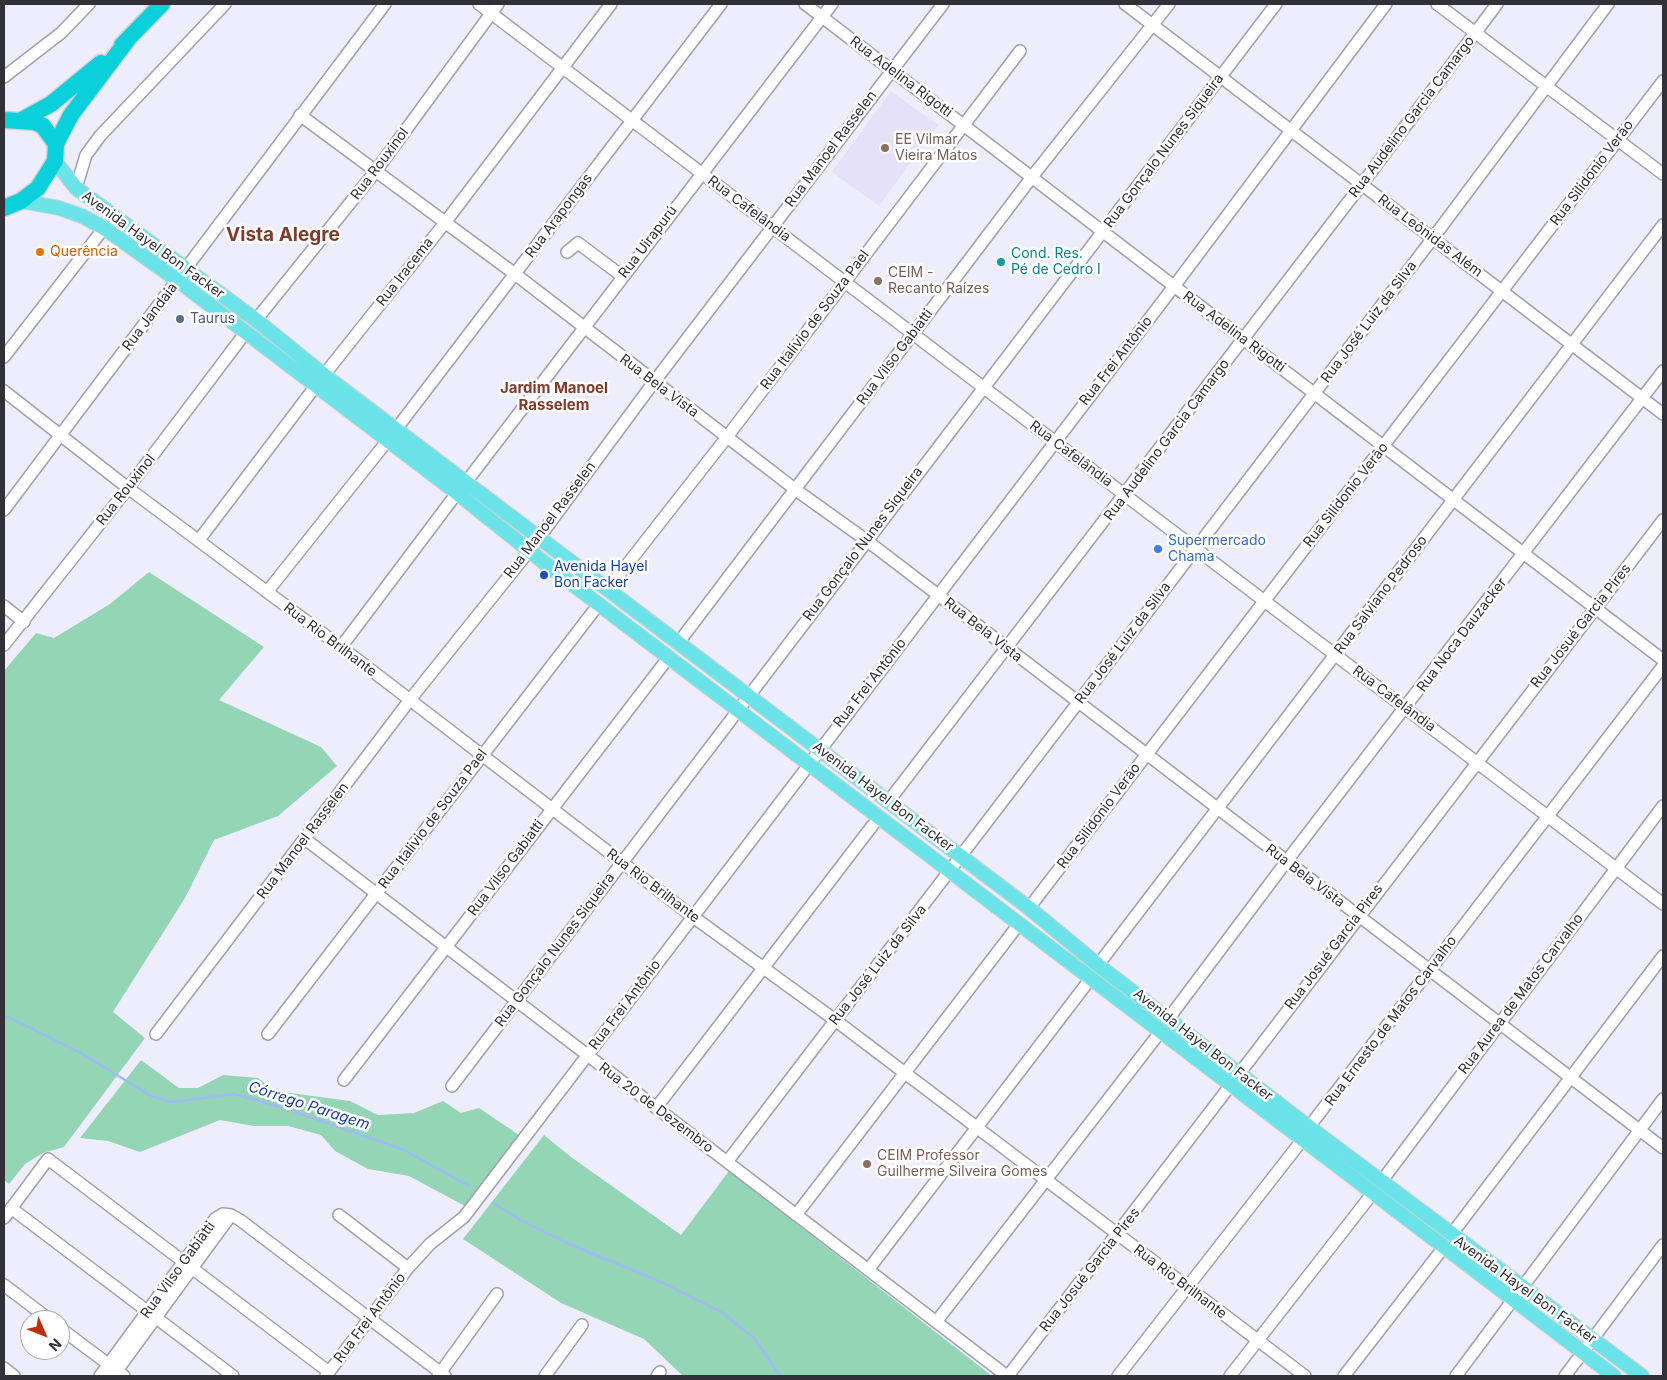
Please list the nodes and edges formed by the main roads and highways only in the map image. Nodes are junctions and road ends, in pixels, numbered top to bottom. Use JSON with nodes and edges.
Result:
{"nodes":[{"id":1,"x":162,"y":4,"type":"edge"},
{"id":2,"x":130,"y":38,"type":"junction"},
{"id":3,"x":10,"y":123,"type":"edge"},
{"id":4,"x":56,"y":144,"type":"junction"},
{"id":5,"x":55,"y":161,"type":"junction"},
{"id":6,"x":11,"y":202,"type":"edge"},
{"id":7,"x":1235,"y":1079,"type":"junction"},
{"id":8,"x":1306,"y":1133,"type":"junction"},
{"id":9,"x":1448,"y":1241,"type":"junction"},
{"id":10,"x":1614,"y":1376,"type":"edge"},
{"id":11,"x":1642,"y":1376,"type":"edge"}],
"edges":[{"from":1,"to":2,"type":"highway"},
{"from":2,"to":3,"type":"highway"},
{"from":2,"to":4,"type":"highway"},
{"from":3,"to":4,"type":"highway"},
{"from":4,"to":5,"type":"highway"},
{"from":5,"to":6,"type":"highway"},
{"from":5,"to":7,"type":"main road","name":"Avenida Hayel Bon Facker"},
{"from":6,"to":7,"type":"main road","name":"Avenida Hayel Bon Facker"},
{"from":7,"to":8,"type":"main road","name":"Avenida Hayel Bon Facker"},
{"from":8,"to":9,"type":"main road","name":"Avenida Hayel Bon Facker"},
{"from":8,"to":9,"type":"main road","name":"Avenida Hayel Bon Facker"},
{"from":9,"to":10,"type":"main road","name":"Avenida Hayel Bon Facker"},
{"from":9,"to":11,"type":"main road","name":"Avenida Hayel Bon Facker"}]}
